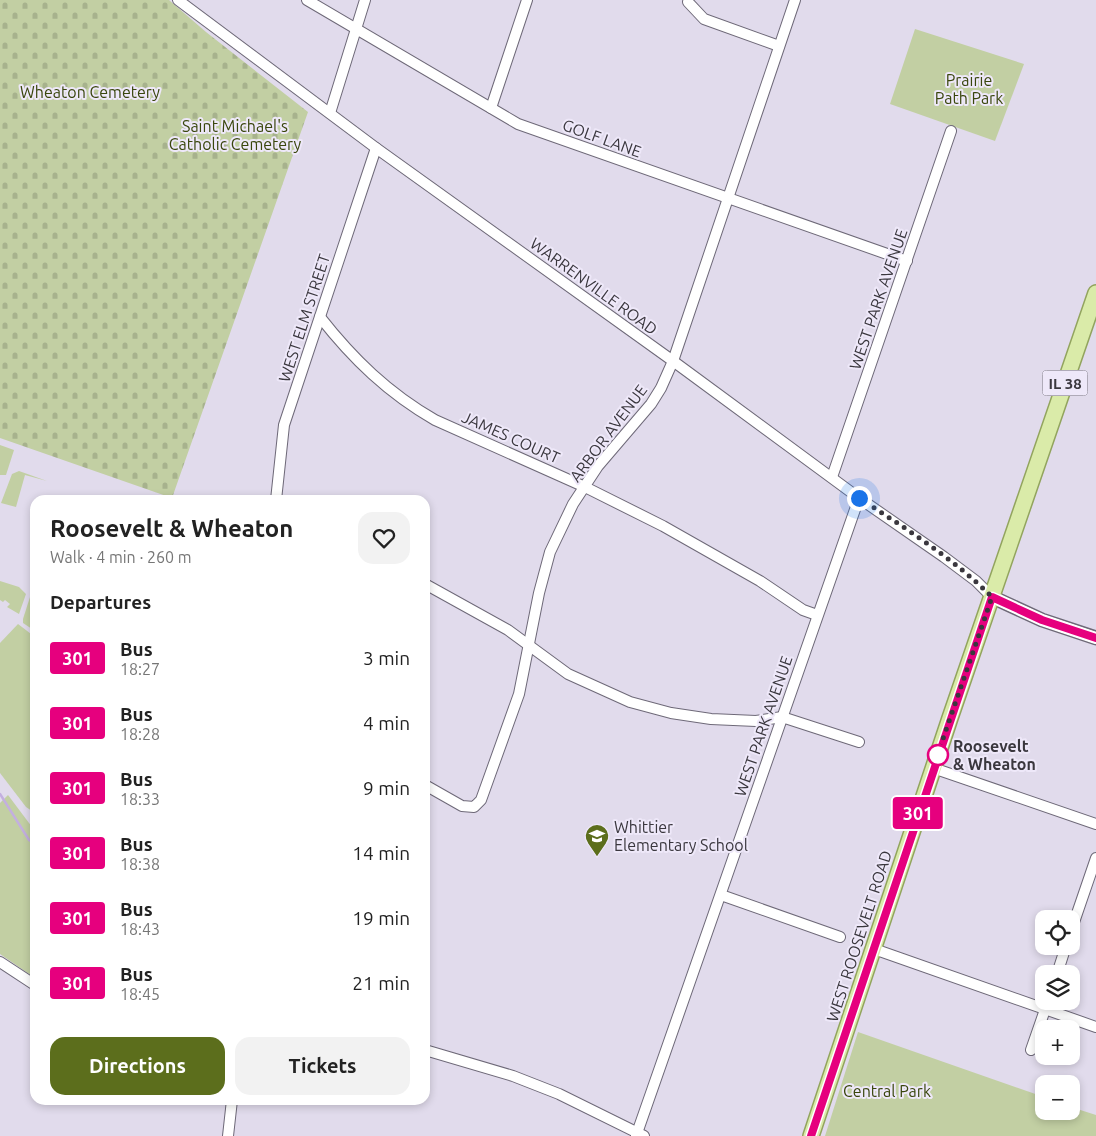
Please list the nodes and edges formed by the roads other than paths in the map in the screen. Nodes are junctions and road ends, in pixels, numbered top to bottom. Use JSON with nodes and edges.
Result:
{"nodes":[{"id":1,"x":178,"y":0,"type":"edge"},
{"id":2,"x":307,"y":0,"type":"edge"},
{"id":3,"x":365,"y":0,"type":"edge"},
{"id":4,"x":527,"y":0,"type":"edge"},
{"id":5,"x":795,"y":0,"type":"edge"},
{"id":6,"x":688,"y":2,"type":"dead end"},
{"id":7,"x":356,"y":30,"type":"junction"},
{"id":8,"x":779,"y":46,"type":"junction"},
{"id":9,"x":491,"y":108,"type":"junction"},
{"id":10,"x":330,"y":113,"type":"junction"},
{"id":11,"x":951,"y":132,"type":"dead end"},
{"id":12,"x":376,"y":148,"type":"junction"},
{"id":13,"x":728,"y":198,"type":"junction"},
{"id":14,"x":907,"y":261,"type":"junction"},
{"id":15,"x":1096,"y":293,"type":"edge"},
{"id":16,"x":320,"y":317,"type":"junction"},
{"id":17,"x":673,"y":361,"type":"junction"},
{"id":18,"x":832,"y":477,"type":"junction"},
{"id":19,"x":585,"y":487,"type":"junction"},
{"id":20,"x":277,"y":495,"type":"edge"},
{"id":21,"x":859,"y":498,"type":"junction"},
{"id":22,"x":430,"y":587,"type":"edge"},
{"id":23,"x":992,"y":597,"type":"junction"},
{"id":24,"x":817,"y":615,"type":"junction"},
{"id":25,"x":1096,"y":638,"type":"edge"},
{"id":26,"x":530,"y":647,"type":"junction"},
{"id":27,"x":782,"y":717,"type":"junction"},
{"id":28,"x":859,"y":742,"type":"dead end"},
{"id":29,"x":933,"y":768,"type":"junction"},
{"id":30,"x":430,"y":788,"type":"edge"},
{"id":31,"x":1096,"y":824,"type":"edge"},
{"id":32,"x":1096,"y":858,"type":"edge"},
{"id":33,"x":721,"y":895,"type":"junction"},
{"id":34,"x":1078,"y":910,"type":"edge"},
{"id":35,"x":840,"y":937,"type":"dead end"},
{"id":36,"x":874,"y":949,"type":"junction"},
{"id":37,"x":0,"y":962,"type":"edge"},
{"id":38,"x":30,"y":982,"type":"edge"},
{"id":39,"x":1035,"y":1001,"type":"edge"},
{"id":40,"x":1044,"y":1010,"type":"edge"},
{"id":41,"x":1057,"y":1010,"type":"edge"},
{"id":42,"x":1096,"y":1027,"type":"edge"},
{"id":43,"x":1031,"y":1050,"type":"dead end"},
{"id":44,"x":430,"y":1051,"type":"edge"},
{"id":45,"x":231,"y":1105,"type":"edge"},
{"id":46,"x":639,"y":1135,"type":"edge"},
{"id":47,"x":228,"y":1136,"type":"edge"},
{"id":48,"x":811,"y":1136,"type":"edge"}],
"edges":[{"from":1,"to":10,"type":"street","name":"WARRENVILLE ROAD"},
{"from":2,"to":7,"type":"street","name":"GOLF LANE"},
{"from":3,"to":7,"type":"street"},
{"from":4,"to":9,"type":"street"},
{"from":5,"to":8,"type":"street","name":"ARBOR AVENUE"},
{"from":6,"to":8,"type":"street"},
{"from":7,"to":9,"type":"street","name":"GOLF LANE"},
{"from":7,"to":10,"type":"street"},
{"from":8,"to":13,"type":"street","name":"ARBOR AVENUE"},
{"from":9,"to":13,"type":"street","name":"GOLF LANE"},
{"from":10,"to":12,"type":"street","name":"WARRENVILLE ROAD"},
{"from":11,"to":14,"type":"street","name":"WEST PARK AVENUE"},
{"from":12,"to":16,"type":"street","name":"WEST ELM STREET"},
{"from":12,"to":17,"type":"street","name":"WARRENVILLE ROAD"},
{"from":13,"to":14,"type":"street","name":"GOLF LANE"},
{"from":13,"to":17,"type":"street","name":"ARBOR AVENUE"},
{"from":14,"to":18,"type":"street","name":"WEST PARK AVENUE"},
{"from":15,"to":23,"type":"main road","name":"WEST ROOSEVELT ROAD","number":"IL 38"},
{"from":16,"to":19,"type":"street","name":"JAMES COURT"},
{"from":16,"to":20,"type":"street","name":"WEST ELM STREET"},
{"from":17,"to":18,"type":"street","name":"WARRENVILLE ROAD"},
{"from":17,"to":19,"type":"street","name":"ARBOR AVENUE"},
{"from":18,"to":21,"type":"street","name":"WARRENVILLE ROAD"},
{"from":19,"to":24,"type":"street","name":"JAMES COURT"},
{"from":19,"to":26,"type":"street","name":"ARBOR AVENUE"},
{"from":21,"to":23,"type":"street","name":"WARRENVILLE ROAD"},
{"from":21,"to":24,"type":"street","name":"WEST PARK AVENUE"},
{"from":22,"to":26,"type":"street"},
{"from":23,"to":25,"type":"street"},
{"from":23,"to":29,"type":"main road","name":"WEST ROOSEVELT ROAD","number":"IL 38"},
{"from":24,"to":27,"type":"street","name":"WEST PARK AVENUE"},
{"from":26,"to":27,"type":"street"},
{"from":26,"to":30,"type":"street","name":"ARBOR AVENUE"},
{"from":27,"to":28,"type":"street"},
{"from":27,"to":33,"type":"street","name":"WEST PARK AVENUE"},
{"from":29,"to":31,"type":"street"},
{"from":29,"to":36,"type":"main road","name":"WEST ROOSEVELT ROAD","number":"IL 38"},
{"from":32,"to":34,"type":"street"},
{"from":33,"to":35,"type":"street"},
{"from":33,"to":46,"type":"street","name":"WEST PARK AVENUE"},
{"from":36,"to":39,"type":"street"},
{"from":36,"to":48,"type":"main road","name":"WEST ROOSEVELT ROAD","number":"IL 38"},
{"from":37,"to":38,"type":"street"},
{"from":40,"to":43,"type":"street"},
{"from":41,"to":42,"type":"street"},
{"from":44,"to":46,"type":"street"},
{"from":45,"to":47,"type":"street"}]}
